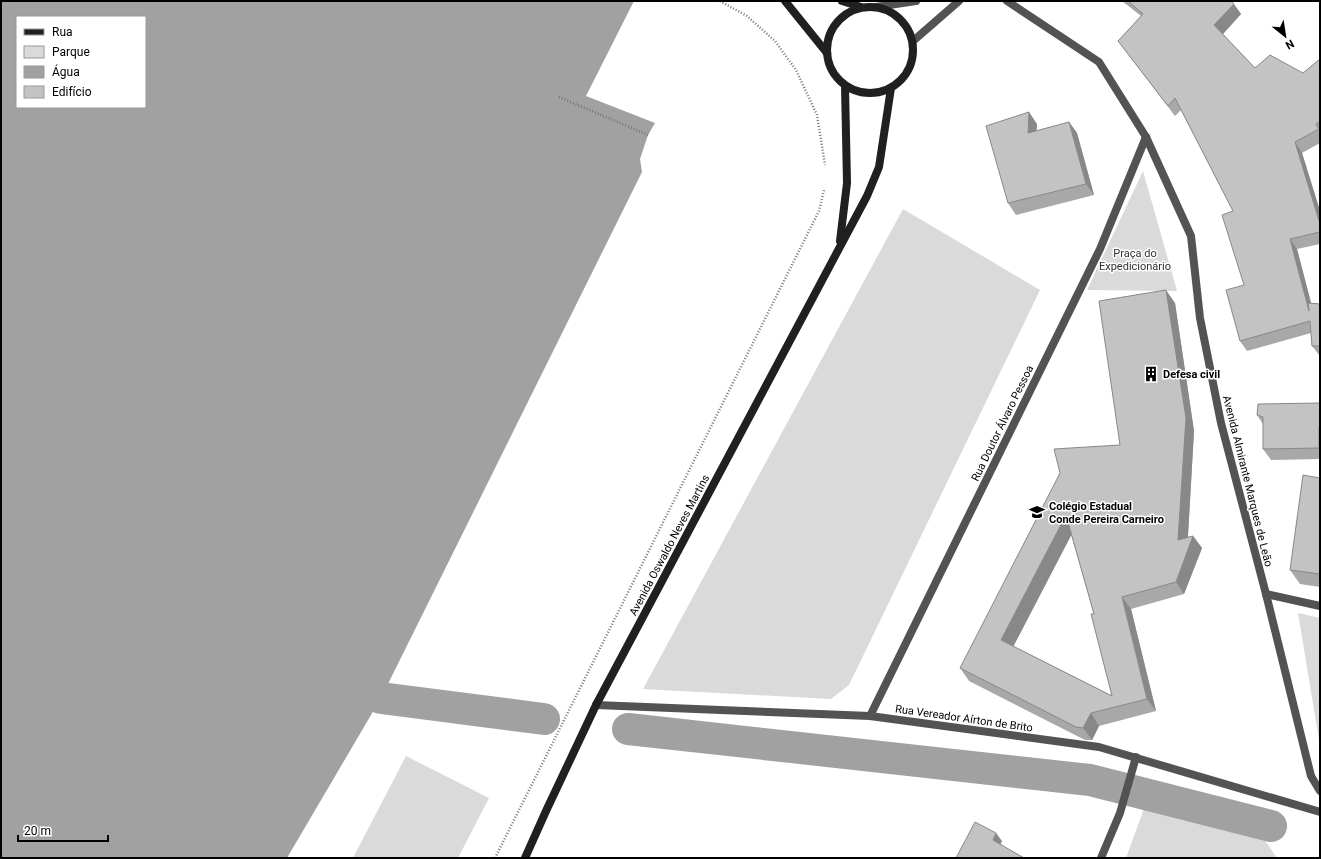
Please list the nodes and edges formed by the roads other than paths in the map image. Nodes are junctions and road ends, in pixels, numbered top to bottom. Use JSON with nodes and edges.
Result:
{"nodes":[{"id":1,"x":785,"y":1,"type":"edge"},
{"id":2,"x":842,"y":1,"type":"edge"},
{"id":3,"x":916,"y":1,"type":"edge"},
{"id":4,"x":959,"y":1,"type":"edge"},
{"id":5,"x":1007,"y":1,"type":"edge"},
{"id":6,"x":861,"y":7,"type":"junction"},
{"id":7,"x":876,"y":7,"type":"junction"},
{"id":8,"x":913,"y":41,"type":"junction"},
{"id":9,"x":827,"y":53,"type":"junction"},
{"id":10,"x":845,"y":86,"type":"junction"},
{"id":11,"x":891,"y":88,"type":"junction"},
{"id":12,"x":1146,"y":137,"type":"junction"},
{"id":13,"x":840,"y":246,"type":"junction"},
{"id":14,"x":1266,"y":594,"type":"junction"},
{"id":15,"x":1320,"y":606,"type":"edge"},
{"id":16,"x":596,"y":705,"type":"junction"},
{"id":17,"x":870,"y":716,"type":"junction"},
{"id":18,"x":1136,"y":757,"type":"junction"},
{"id":19,"x":1320,"y":791,"type":"edge"},
{"id":20,"x":1320,"y":812,"type":"edge"},
{"id":21,"x":525,"y":858,"type":"edge"},
{"id":22,"x":1100,"y":858,"type":"edge"}],
"edges":[{"from":1,"to":9,"type":"main road"},
{"from":2,"to":6,"type":"main road"},
{"from":3,"to":7,"type":"street"},
{"from":4,"to":8,"type":"street"},
{"from":5,"to":12,"type":"street","name":"Avenida Almirante Marques de Leão"},
{"from":6,"to":7,"type":"main road"},
{"from":6,"to":9,"type":"main road"},
{"from":7,"to":8,"type":"main road"},
{"from":8,"to":11,"type":"main road"},
{"from":9,"to":10,"type":"main road"},
{"from":10,"to":11,"type":"main road"},
{"from":10,"to":13,"type":"main road","name":"Avenida Oswaldo Neves Martins"},
{"from":11,"to":13,"type":"main road","name":"Avenida Oswaldo Neves Martins"},
{"from":12,"to":14,"type":"street","name":"Avenida Almirante Marques de Leão"},
{"from":12,"to":17,"type":"street","name":"Rua Doutor Álvaro Pessoa"},
{"from":13,"to":16,"type":"main road","name":"Avenida Oswaldo Neves Martins"},
{"from":14,"to":15,"type":"street"},
{"from":14,"to":19,"type":"street","name":"Avenida Almirante Marques de Leão"},
{"from":16,"to":17,"type":"street","name":"Rua Vereador Aírton de Brito"},
{"from":16,"to":21,"type":"main road","name":"Avenida Oswaldo Neves Martins"},
{"from":17,"to":18,"type":"street","name":"Rua Vereador Aírton de Brito"},
{"from":18,"to":20,"type":"street","name":"Rua Vereador Aírton de Brito"},
{"from":18,"to":22,"type":"street"}]}
